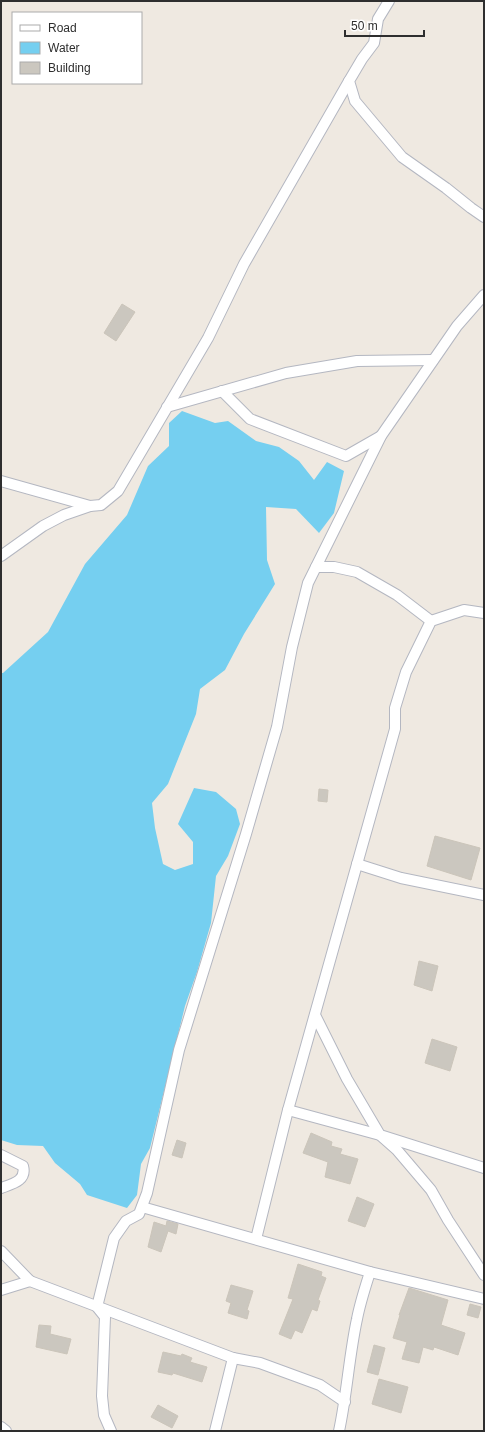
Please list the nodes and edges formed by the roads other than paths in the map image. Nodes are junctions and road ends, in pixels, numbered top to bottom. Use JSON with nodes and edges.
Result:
{"nodes":[{"id":1,"x":389,"y":1,"type":"edge"},
{"id":2,"x":349,"y":81,"type":"junction"},
{"id":3,"x":484,"y":217,"type":"edge"},
{"id":4,"x":484,"y":295,"type":"edge"},
{"id":5,"x":433,"y":360,"type":"junction"},
{"id":6,"x":222,"y":391,"type":"junction"},
{"id":7,"x":167,"y":407,"type":"junction"},
{"id":8,"x":382,"y":436,"type":"junction"},
{"id":9,"x":1,"y":481,"type":"edge"},
{"id":10,"x":90,"y":506,"type":"junction"},
{"id":11,"x":1,"y":556,"type":"edge"},
{"id":12,"x":316,"y":567,"type":"junction"},
{"id":13,"x":484,"y":614,"type":"edge"},
{"id":14,"x":431,"y":621,"type":"junction"},
{"id":15,"x":357,"y":864,"type":"junction"},
{"id":16,"x":484,"y":895,"type":"edge"},
{"id":17,"x":315,"y":1015,"type":"junction"},
{"id":18,"x":288,"y":1110,"type":"junction"},
{"id":19,"x":380,"y":1135,"type":"junction"},
{"id":20,"x":1,"y":1155,"type":"edge"},
{"id":21,"x":484,"y":1168,"type":"edge"},
{"id":22,"x":1,"y":1188,"type":"edge"},
{"id":23,"x":142,"y":1207,"type":"junction"},
{"id":24,"x":256,"y":1239,"type":"junction"},
{"id":25,"x":1,"y":1251,"type":"edge"},
{"id":26,"x":483,"y":1269,"type":"edge"},
{"id":27,"x":370,"y":1272,"type":"junction"},
{"id":28,"x":30,"y":1282,"type":"junction"},
{"id":29,"x":1,"y":1290,"type":"edge"},
{"id":30,"x":484,"y":1299,"type":"edge"},
{"id":31,"x":97,"y":1307,"type":"junction"},
{"id":32,"x":233,"y":1358,"type":"junction"},
{"id":33,"x":345,"y":1402,"type":"junction"},
{"id":34,"x":1,"y":1426,"type":"edge"},
{"id":35,"x":6,"y":1431,"type":"edge"},
{"id":36,"x":111,"y":1431,"type":"edge"},
{"id":37,"x":214,"y":1431,"type":"edge"},
{"id":38,"x":339,"y":1431,"type":"edge"}],
"edges":[{"from":1,"to":2,"type":"street"},
{"from":2,"to":3,"type":"street"},
{"from":2,"to":7,"type":"street"},
{"from":4,"to":5,"type":"street"},
{"from":5,"to":6,"type":"street"},
{"from":5,"to":8,"type":"street"},
{"from":6,"to":7,"type":"street"},
{"from":6,"to":8,"type":"street"},
{"from":7,"to":10,"type":"street"},
{"from":8,"to":12,"type":"street"},
{"from":9,"to":10,"type":"street"},
{"from":10,"to":11,"type":"street"},
{"from":12,"to":14,"type":"street"},
{"from":12,"to":23,"type":"street"},
{"from":13,"to":14,"type":"street"},
{"from":14,"to":15,"type":"street"},
{"from":15,"to":16,"type":"street"},
{"from":15,"to":17,"type":"street"},
{"from":17,"to":18,"type":"street"},
{"from":17,"to":19,"type":"street"},
{"from":18,"to":19,"type":"street"},
{"from":18,"to":24,"type":"street"},
{"from":19,"to":21,"type":"street"},
{"from":19,"to":26,"type":"street"},
{"from":20,"to":22,"type":"street"},
{"from":23,"to":24,"type":"street"},
{"from":23,"to":31,"type":"street"},
{"from":24,"to":27,"type":"street"},
{"from":25,"to":28,"type":"street"},
{"from":27,"to":30,"type":"street"},
{"from":27,"to":33,"type":"street"},
{"from":28,"to":29,"type":"street"},
{"from":28,"to":31,"type":"street"},
{"from":31,"to":32,"type":"street"},
{"from":31,"to":36,"type":"street"},
{"from":32,"to":33,"type":"street"},
{"from":32,"to":37,"type":"street"},
{"from":33,"to":38,"type":"street"},
{"from":34,"to":35,"type":"street"}]}
